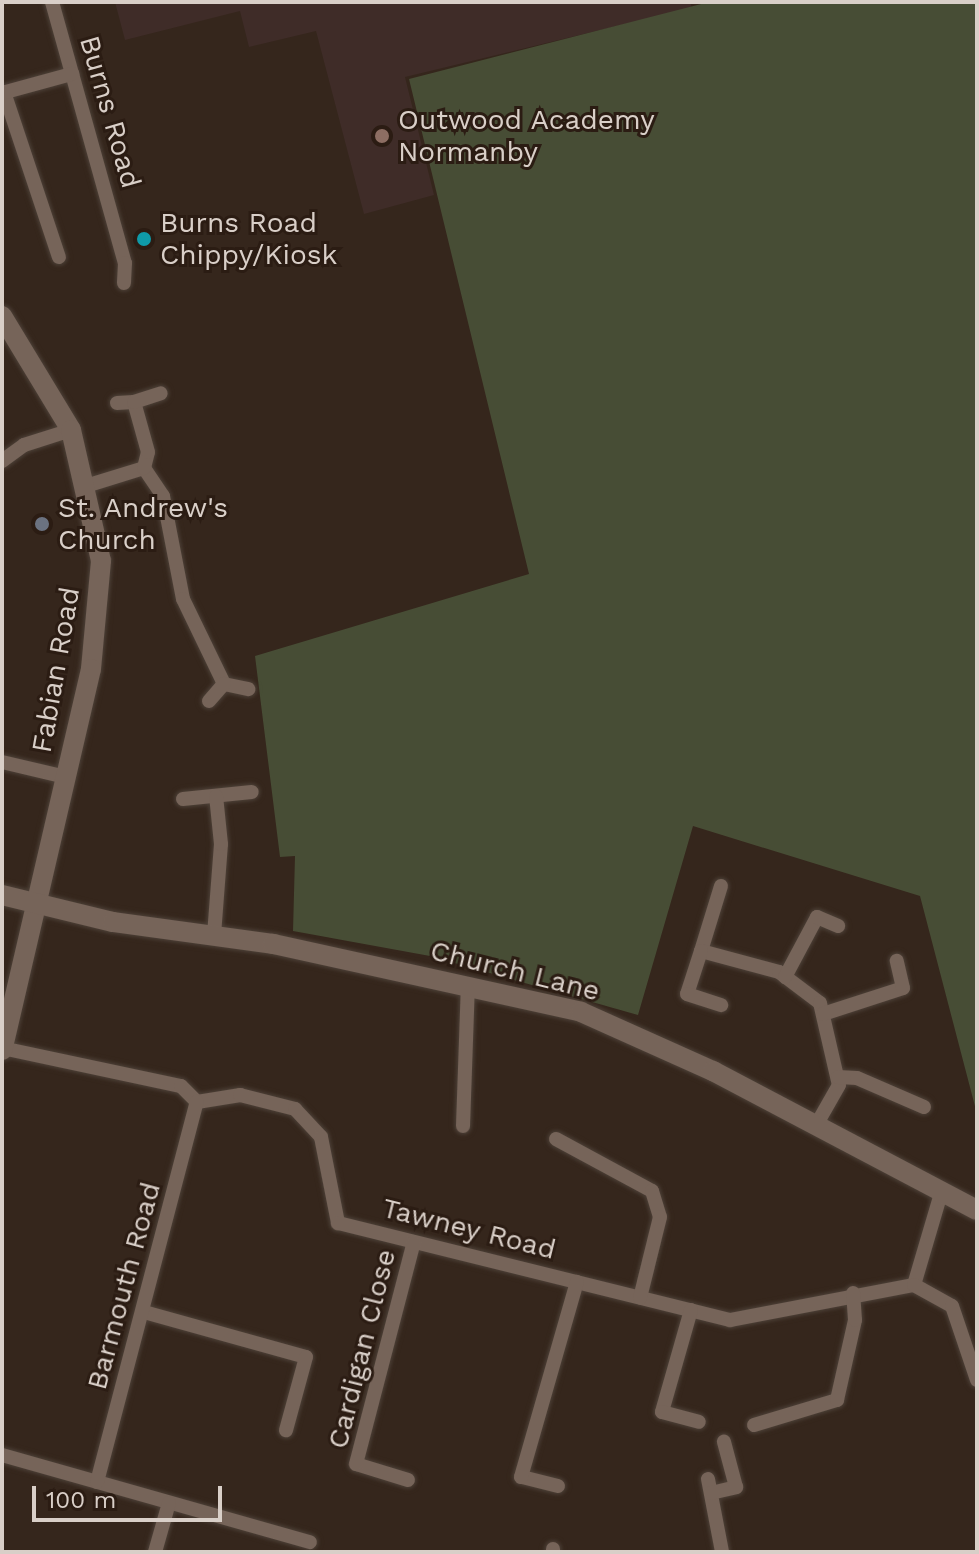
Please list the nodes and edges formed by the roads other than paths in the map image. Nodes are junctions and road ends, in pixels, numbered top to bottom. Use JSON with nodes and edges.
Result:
{"nodes":[{"id":1,"x":52,"y":2,"type":"edge"},
{"id":2,"x":72,"y":74,"type":"junction"},
{"id":3,"x":3,"y":93,"type":"edge"},
{"id":4,"x":59,"y":257,"type":"dead end"},
{"id":5,"x":124,"y":283,"type":"dead end"},
{"id":6,"x":2,"y":316,"type":"edge"},
{"id":7,"x":161,"y":393,"type":"dead end"},
{"id":8,"x":134,"y":402,"type":"junction"},
{"id":9,"x":117,"y":403,"type":"dead end"},
{"id":10,"x":71,"y":430,"type":"junction"},
{"id":11,"x":2,"y":461,"type":"edge"},
{"id":12,"x":144,"y":468,"type":"junction"},
{"id":13,"x":89,"y":485,"type":"junction"},
{"id":14,"x":224,"y":684,"type":"junction"},
{"id":15,"x":248,"y":689,"type":"dead end"},
{"id":16,"x":209,"y":701,"type":"dead end"},
{"id":17,"x":2,"y":762,"type":"edge"},
{"id":18,"x":66,"y":777,"type":"junction"},
{"id":19,"x":252,"y":792,"type":"dead end"},
{"id":20,"x":216,"y":796,"type":"junction"},
{"id":21,"x":183,"y":799,"type":"dead end"},
{"id":22,"x":721,"y":886,"type":"dead end"},
{"id":23,"x":2,"y":895,"type":"edge"},
{"id":24,"x":36,"y":904,"type":"junction"},
{"id":25,"x":838,"y":926,"type":"dead end"},
{"id":26,"x":214,"y":935,"type":"junction"},
{"id":27,"x":701,"y":951,"type":"junction"},
{"id":28,"x":897,"y":961,"type":"dead end"},
{"id":29,"x":785,"y":977,"type":"junction"},
{"id":30,"x":468,"y":986,"type":"junction"},
{"id":31,"x":721,"y":1005,"type":"dead end"},
{"id":32,"x":823,"y":1014,"type":"junction"},
{"id":33,"x":2,"y":1049,"type":"edge"},
{"id":34,"x":838,"y":1077,"type":"junction"},
{"id":35,"x":197,"y":1102,"type":"junction"},
{"id":36,"x":924,"y":1107,"type":"dead end"},
{"id":37,"x":463,"y":1126,"type":"dead end"},
{"id":38,"x":815,"y":1127,"type":"junction"},
{"id":39,"x":556,"y":1139,"type":"dead end"},
{"id":40,"x":941,"y":1193,"type":"junction"},
{"id":41,"x":977,"y":1210,"type":"edge"},
{"id":42,"x":414,"y":1242,"type":"junction"},
{"id":43,"x":577,"y":1282,"type":"junction"},
{"id":44,"x":914,"y":1285,"type":"junction"},
{"id":45,"x":853,"y":1293,"type":"junction"},
{"id":46,"x":640,"y":1298,"type":"junction"},
{"id":47,"x":691,"y":1310,"type":"junction"},
{"id":48,"x":144,"y":1312,"type":"junction"},
{"id":49,"x":977,"y":1380,"type":"edge"},
{"id":50,"x":699,"y":1422,"type":"dead end"},
{"id":51,"x":754,"y":1425,"type":"dead end"},
{"id":52,"x":286,"y":1430,"type":"dead end"},
{"id":53,"x":724,"y":1442,"type":"dead end"},
{"id":54,"x":2,"y":1455,"type":"edge"},
{"id":55,"x":408,"y":1480,"type":"dead end"},
{"id":56,"x":97,"y":1482,"type":"junction"},
{"id":57,"x":558,"y":1486,"type":"dead end"},
{"id":58,"x":169,"y":1503,"type":"junction"},
{"id":59,"x":310,"y":1542,"type":"dead end"},
{"id":60,"x":155,"y":1552,"type":"edge"},
{"id":61,"x":722,"y":1552,"type":"edge"}],
"edges":[{"from":1,"to":2,"type":"street","name":"Burns Road"},
{"from":2,"to":3,"type":"street"},
{"from":2,"to":5,"type":"street","name":"Burns Road"},
{"from":3,"to":4,"type":"street"},
{"from":6,"to":10,"type":"street","name":"Fabian Road"},
{"from":7,"to":8,"type":"street"},
{"from":8,"to":9,"type":"street"},
{"from":8,"to":12,"type":"street"},
{"from":10,"to":11,"type":"street"},
{"from":10,"to":13,"type":"street","name":"Fabian Road"},
{"from":12,"to":13,"type":"street"},
{"from":12,"to":14,"type":"street"},
{"from":13,"to":18,"type":"street","name":"Fabian Road"},
{"from":14,"to":15,"type":"street"},
{"from":14,"to":16,"type":"street"},
{"from":17,"to":18,"type":"street"},
{"from":18,"to":24,"type":"street","name":"Fabian Road"},
{"from":19,"to":20,"type":"street"},
{"from":20,"to":21,"type":"street"},
{"from":20,"to":26,"type":"street"},
{"from":22,"to":27,"type":"street"},
{"from":23,"to":24,"type":"street","name":"Church Lane"},
{"from":24,"to":26,"type":"street","name":"Church Lane"},
{"from":24,"to":33,"type":"street","name":"Fabian Road"},
{"from":25,"to":29,"type":"street"},
{"from":26,"to":30,"type":"street","name":"Church Lane"},
{"from":27,"to":29,"type":"street"},
{"from":27,"to":31,"type":"street"},
{"from":28,"to":32,"type":"street"},
{"from":29,"to":32,"type":"street"},
{"from":30,"to":37,"type":"street"},
{"from":30,"to":38,"type":"street","name":"Church Lane"},
{"from":32,"to":34,"type":"street"},
{"from":33,"to":35,"type":"street"},
{"from":34,"to":36,"type":"street"},
{"from":34,"to":38,"type":"street"},
{"from":35,"to":42,"type":"street","name":"Tawney Road"},
{"from":35,"to":48,"type":"street","name":"Barmouth Road"},
{"from":38,"to":40,"type":"street","name":"Church Lane"},
{"from":39,"to":46,"type":"street"},
{"from":40,"to":41,"type":"street","name":"Church Lane"},
{"from":40,"to":44,"type":"street"},
{"from":42,"to":43,"type":"street","name":"Tawney Road"},
{"from":42,"to":55,"type":"street","name":"Cardigan Close"},
{"from":43,"to":46,"type":"street","name":"Tawney Road"},
{"from":43,"to":57,"type":"street"},
{"from":44,"to":45,"type":"street","name":"Tawney Road"},
{"from":44,"to":49,"type":"street"},
{"from":45,"to":47,"type":"street","name":"Tawney Road"},
{"from":45,"to":51,"type":"street"},
{"from":46,"to":47,"type":"street","name":"Tawney Road"},
{"from":47,"to":50,"type":"street"},
{"from":48,"to":52,"type":"street"},
{"from":48,"to":56,"type":"street","name":"Barmouth Road"},
{"from":53,"to":61,"type":"street"},
{"from":54,"to":56,"type":"street"},
{"from":56,"to":58,"type":"street"},
{"from":58,"to":59,"type":"street"},
{"from":58,"to":60,"type":"street"}]}
